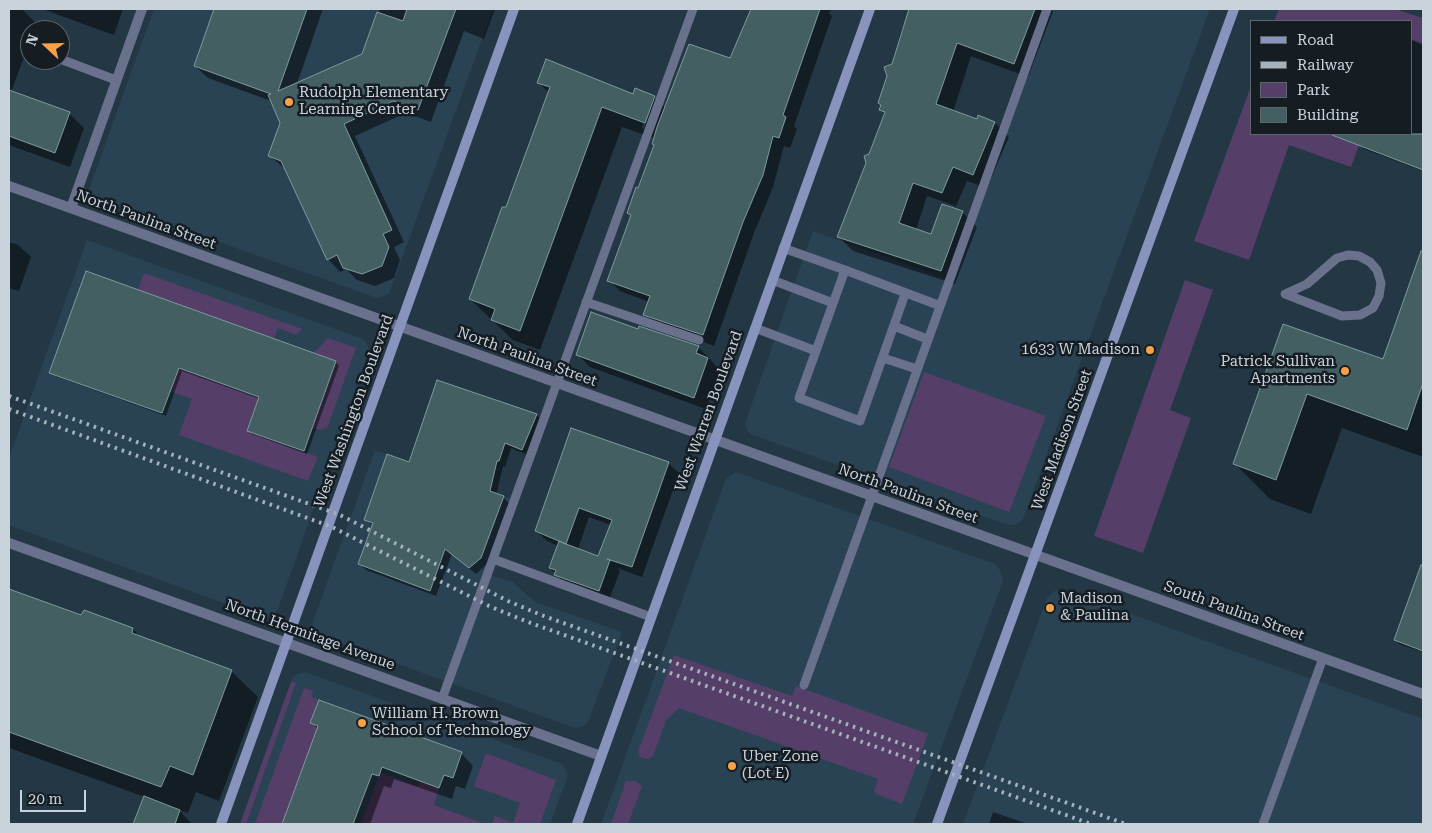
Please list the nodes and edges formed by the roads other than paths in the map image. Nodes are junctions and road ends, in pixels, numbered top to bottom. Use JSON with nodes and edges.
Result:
{"nodes":[{"id":1,"x":142,"y":9,"type":"edge"},
{"id":2,"x":514,"y":9,"type":"edge"},
{"id":3,"x":693,"y":9,"type":"edge"},
{"id":4,"x":870,"y":9,"type":"edge"},
{"id":5,"x":1047,"y":9,"type":"edge"},
{"id":6,"x":1234,"y":9,"type":"edge"},
{"id":7,"x":70,"y":63,"type":"edge"},
{"id":8,"x":116,"y":80,"type":"junction"},
{"id":9,"x":9,"y":186,"type":"edge"},
{"id":10,"x":71,"y":208,"type":"junction"},
{"id":11,"x":783,"y":248,"type":"junction"},
{"id":12,"x":844,"y":270,"type":"junction"},
{"id":13,"x":772,"y":280,"type":"junction"},
{"id":14,"x":906,"y":294,"type":"junction"},
{"id":15,"x":1285,"y":294,"type":"joint"},
{"id":16,"x":586,"y":302,"type":"junction"},
{"id":17,"x":833,"y":303,"type":"junction"},
{"id":18,"x":938,"y":305,"type":"junction"},
{"id":19,"x":894,"y":326,"type":"junction"},
{"id":20,"x":400,"y":327,"type":"junction"},
{"id":21,"x":754,"y":328,"type":"junction"},
{"id":22,"x":927,"y":339,"type":"junction"},
{"id":23,"x":699,"y":340,"type":"dead end"},
{"id":24,"x":816,"y":351,"type":"junction"},
{"id":25,"x":883,"y":358,"type":"junction"},
{"id":26,"x":917,"y":369,"type":"junction"},
{"id":27,"x":556,"y":383,"type":"junction"},
{"id":28,"x":715,"y":440,"type":"junction"},
{"id":29,"x":871,"y":496,"type":"junction"},
{"id":30,"x":9,"y":543,"type":"edge"},
{"id":31,"x":1035,"y":555,"type":"junction"},
{"id":32,"x":493,"y":559,"type":"junction"},
{"id":33,"x":651,"y":617,"type":"junction"},
{"id":34,"x":286,"y":643,"type":"junction"},
{"id":35,"x":1324,"y":658,"type":"junction"},
{"id":36,"x":804,"y":685,"type":"dead end"},
{"id":37,"x":1423,"y":694,"type":"edge"},
{"id":38,"x":442,"y":699,"type":"junction"},
{"id":39,"x":601,"y":756,"type":"junction"},
{"id":40,"x":221,"y":824,"type":"edge"},
{"id":41,"x":577,"y":824,"type":"edge"},
{"id":42,"x":938,"y":824,"type":"edge"},
{"id":43,"x":1263,"y":824,"type":"edge"}],
"edges":[{"from":1,"to":8,"type":"street"},
{"from":2,"to":20,"type":"street","name":"West Washington Boulevard"},
{"from":3,"to":16,"type":"lane"},
{"from":4,"to":11,"type":"street","name":"West Warren Boulevard"},
{"from":5,"to":18,"type":"lane"},
{"from":6,"to":31,"type":"street","name":"West Madison Street"},
{"from":7,"to":8,"type":"lane"},
{"from":8,"to":10,"type":"street"},
{"from":9,"to":10,"type":"street","name":"North Paulina Street"},
{"from":10,"to":20,"type":"street","name":"North Paulina Street"},
{"from":11,"to":12,"type":"lane"},
{"from":11,"to":13,"type":"street","name":"West Warren Boulevard"},
{"from":12,"to":14,"type":"lane"},
{"from":12,"to":17,"type":"lane"},
{"from":13,"to":17,"type":"lane"},
{"from":13,"to":21,"type":"street","name":"West Warren Boulevard"},
{"from":14,"to":18,"type":"lane"},
{"from":14,"to":19,"type":"lane"},
{"from":15,"to":15,"type":"lane"},
{"from":16,"to":23,"type":"lane"},
{"from":16,"to":27,"type":"lane"},
{"from":17,"to":24,"type":"lane"},
{"from":18,"to":22,"type":"lane"},
{"from":19,"to":22,"type":"lane"},
{"from":19,"to":25,"type":"lane"},
{"from":20,"to":27,"type":"street","name":"North Paulina Street"},
{"from":20,"to":34,"type":"street","name":"West Washington Boulevard"},
{"from":21,"to":24,"type":"lane"},
{"from":21,"to":28,"type":"street","name":"West Warren Boulevard"},
{"from":22,"to":26,"type":"lane"},
{"from":24,"to":25,"type":"lane"},
{"from":25,"to":26,"type":"lane"},
{"from":26,"to":29,"type":"lane"},
{"from":27,"to":28,"type":"street","name":"North Paulina Street"},
{"from":27,"to":32,"type":"lane"},
{"from":28,"to":29,"type":"street","name":"North Paulina Street"},
{"from":28,"to":33,"type":"street","name":"West Warren Boulevard"},
{"from":29,"to":31,"type":"street","name":"North Paulina Street"},
{"from":29,"to":36,"type":"lane"},
{"from":30,"to":34,"type":"street","name":"North Hermitage Avenue"},
{"from":31,"to":35,"type":"street","name":"South Paulina Street"},
{"from":31,"to":42,"type":"street","name":"West Madison Street"},
{"from":32,"to":33,"type":"lane"},
{"from":32,"to":38,"type":"lane"},
{"from":33,"to":39,"type":"street","name":"West Warren Boulevard"},
{"from":34,"to":38,"type":"street","name":"North Hermitage Avenue"},
{"from":34,"to":40,"type":"street","name":"West Washington Boulevard"},
{"from":35,"to":37,"type":"street","name":"South Paulina Street"},
{"from":35,"to":43,"type":"lane"},
{"from":38,"to":39,"type":"street","name":"North Hermitage Avenue"},
{"from":39,"to":41,"type":"street","name":"West Warren Boulevard"}]}
